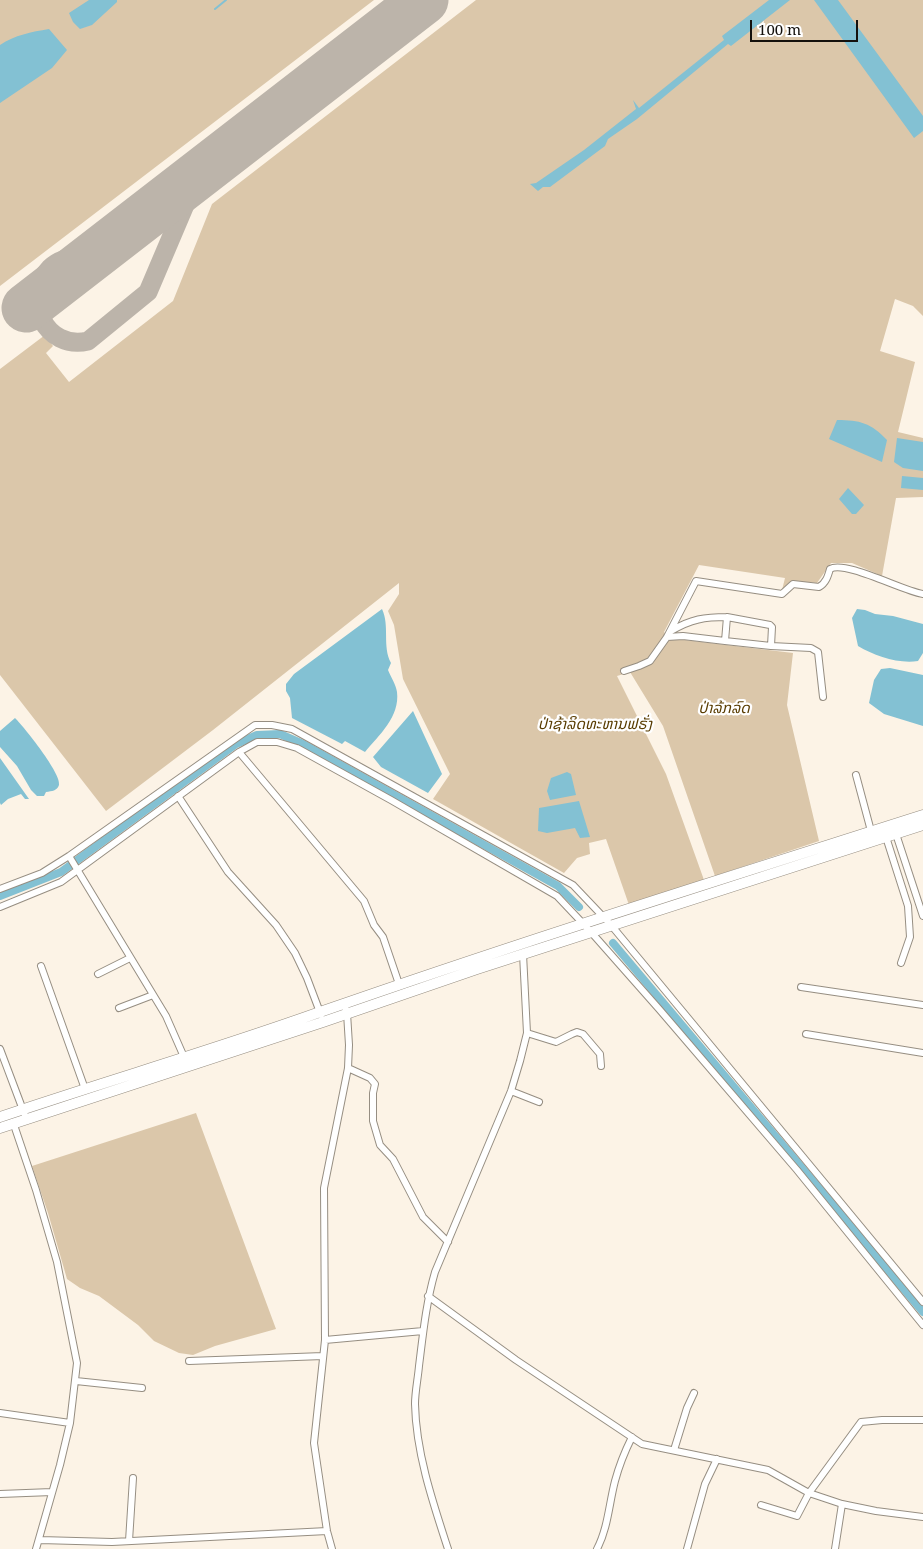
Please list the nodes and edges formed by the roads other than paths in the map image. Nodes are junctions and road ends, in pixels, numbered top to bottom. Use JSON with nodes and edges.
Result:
{"nodes":[{"id":1,"x":923,"y":594,"type":"edge"},
{"id":2,"x":728,"y":617,"type":"junction"},
{"id":3,"x":668,"y":634,"type":"junction"},
{"id":4,"x":725,"y":640,"type":"junction"},
{"id":5,"x":771,"y":646,"type":"junction"},
{"id":6,"x":624,"y":670,"type":"dead end"},
{"id":7,"x":824,"y":697,"type":"dead end"},
{"id":8,"x":239,"y":752,"type":"junction"},
{"id":9,"x":856,"y":774,"type":"dead end"},
{"id":10,"x":178,"y":796,"type":"junction"},
{"id":11,"x":923,"y":815,"type":"edge"},
{"id":12,"x":923,"y":825,"type":"edge"},
{"id":13,"x":871,"y":831,"type":"junction"},
{"id":14,"x":891,"y":835,"type":"junction"},
{"id":15,"x":70,"y":857,"type":"junction"},
{"id":16,"x":76,"y":868,"type":"junction"},
{"id":17,"x":0,"y":889,"type":"edge"},
{"id":18,"x":0,"y":907,"type":"edge"},
{"id":19,"x":923,"y":916,"type":"edge"},
{"id":20,"x":608,"y":921,"type":"junction"},
{"id":21,"x":587,"y":928,"type":"junction"},
{"id":22,"x":523,"y":954,"type":"junction"},
{"id":23,"x":130,"y":958,"type":"junction"},
{"id":24,"x":901,"y":963,"type":"dead end"},
{"id":25,"x":41,"y":966,"type":"dead end"},
{"id":26,"x":98,"y":974,"type":"dead end"},
{"id":27,"x":399,"y":984,"type":"junction"},
{"id":28,"x":801,"y":987,"type":"dead end"},
{"id":29,"x":153,"y":994,"type":"junction"},
{"id":30,"x":923,"y":1005,"type":"edge"},
{"id":31,"x":119,"y":1008,"type":"dead end"},
{"id":32,"x":345,"y":1008,"type":"junction"},
{"id":33,"x":322,"y":1017,"type":"junction"},
{"id":34,"x":527,"y":1033,"type":"junction"},
{"id":35,"x":806,"y":1034,"type":"dead end"},
{"id":36,"x":0,"y":1049,"type":"edge"},
{"id":37,"x":923,"y":1053,"type":"edge"},
{"id":38,"x":184,"y":1057,"type":"junction"},
{"id":39,"x":601,"y":1066,"type":"dead end"},
{"id":40,"x":348,"y":1068,"type":"junction"},
{"id":41,"x":85,"y":1088,"type":"junction"},
{"id":42,"x":511,"y":1090,"type":"junction"},
{"id":43,"x":539,"y":1102,"type":"dead end"},
{"id":44,"x":25,"y":1114,"type":"junction"},
{"id":45,"x":8,"y":1118,"type":"edge"},
{"id":46,"x":0,"y":1128,"type":"edge"},
{"id":47,"x":448,"y":1242,"type":"junction"},
{"id":48,"x":428,"y":1296,"type":"junction"},
{"id":49,"x":923,"y":1302,"type":"edge"},
{"id":50,"x":923,"y":1325,"type":"edge"},
{"id":51,"x":423,"y":1331,"type":"junction"},
{"id":52,"x":325,"y":1340,"type":"junction"},
{"id":53,"x":323,"y":1356,"type":"junction"},
{"id":54,"x":189,"y":1361,"type":"dead end"},
{"id":55,"x":76,"y":1381,"type":"junction"},
{"id":56,"x":142,"y":1388,"type":"dead end"},
{"id":57,"x":694,"y":1393,"type":"dead end"},
{"id":58,"x":0,"y":1413,"type":"edge"},
{"id":59,"x":923,"y":1420,"type":"edge"},
{"id":60,"x":70,"y":1423,"type":"junction"},
{"id":61,"x":632,"y":1437,"type":"junction"},
{"id":62,"x":674,"y":1450,"type":"junction"},
{"id":63,"x":717,"y":1459,"type":"junction"},
{"id":64,"x":133,"y":1478,"type":"dead end"},
{"id":65,"x":52,"y":1492,"type":"junction"},
{"id":66,"x":809,"y":1493,"type":"junction"},
{"id":67,"x":0,"y":1494,"type":"edge"},
{"id":68,"x":842,"y":1504,"type":"junction"},
{"id":69,"x":761,"y":1505,"type":"dead end"},
{"id":70,"x":923,"y":1517,"type":"edge"},
{"id":71,"x":327,"y":1531,"type":"junction"},
{"id":72,"x":40,"y":1540,"type":"junction"},
{"id":73,"x":129,"y":1541,"type":"junction"},
{"id":74,"x":111,"y":1546,"type":"edge"},
{"id":75,"x":36,"y":1549,"type":"edge"},
{"id":76,"x":332,"y":1549,"type":"edge"},
{"id":77,"x":448,"y":1549,"type":"edge"},
{"id":78,"x":597,"y":1549,"type":"edge"},
{"id":79,"x":688,"y":1549,"type":"edge"},
{"id":80,"x":835,"y":1549,"type":"edge"}],
"edges":[{"from":1,"to":3,"type":"street"},
{"from":2,"to":3,"type":"street"},
{"from":2,"to":4,"type":"street"},
{"from":2,"to":5,"type":"street"},
{"from":3,"to":4,"type":"street"},
{"from":3,"to":6,"type":"street"},
{"from":4,"to":5,"type":"street"},
{"from":5,"to":7,"type":"street"},
{"from":8,"to":10,"type":"street"},
{"from":8,"to":21,"type":"street"},
{"from":8,"to":27,"type":"street"},
{"from":9,"to":13,"type":"street"},
{"from":10,"to":16,"type":"street"},
{"from":10,"to":33,"type":"street"},
{"from":11,"to":13,"type":"highway"},
{"from":12,"to":14,"type":"highway"},
{"from":13,"to":20,"type":"highway"},
{"from":14,"to":19,"type":"street"},
{"from":14,"to":20,"type":"highway"},
{"from":14,"to":24,"type":"street"},
{"from":15,"to":16,"type":"street"},
{"from":15,"to":17,"type":"street"},
{"from":15,"to":20,"type":"street"},
{"from":16,"to":18,"type":"street"},
{"from":16,"to":23,"type":"street"},
{"from":20,"to":21,"type":"highway"},
{"from":20,"to":49,"type":"street"},
{"from":21,"to":22,"type":"highway"},
{"from":21,"to":27,"type":"highway"},
{"from":21,"to":50,"type":"street"},
{"from":22,"to":32,"type":"highway"},
{"from":22,"to":34,"type":"street"},
{"from":23,"to":26,"type":"street"},
{"from":23,"to":29,"type":"street"},
{"from":25,"to":41,"type":"street"},
{"from":27,"to":32,"type":"highway"},
{"from":28,"to":30,"type":"street"},
{"from":29,"to":31,"type":"street"},
{"from":29,"to":38,"type":"street"},
{"from":32,"to":33,"type":"highway"},
{"from":32,"to":40,"type":"street"},
{"from":33,"to":38,"type":"highway"},
{"from":33,"to":44,"type":"highway"},
{"from":34,"to":39,"type":"street"},
{"from":34,"to":42,"type":"street"},
{"from":35,"to":37,"type":"street"},
{"from":36,"to":44,"type":"street"},
{"from":38,"to":41,"type":"highway"},
{"from":40,"to":47,"type":"street"},
{"from":40,"to":52,"type":"street"},
{"from":41,"to":44,"type":"highway"},
{"from":42,"to":43,"type":"street"},
{"from":42,"to":47,"type":"street"},
{"from":44,"to":45,"type":"highway"},
{"from":45,"to":46,"type":"highway"},
{"from":45,"to":55,"type":"street"},
{"from":47,"to":48,"type":"street"},
{"from":48,"to":51,"type":"street"},
{"from":48,"to":61,"type":"street"},
{"from":51,"to":52,"type":"street"},
{"from":51,"to":77,"type":"street"},
{"from":52,"to":53,"type":"street"},
{"from":53,"to":54,"type":"street"},
{"from":53,"to":71,"type":"street"},
{"from":55,"to":56,"type":"street"},
{"from":55,"to":60,"type":"street"},
{"from":57,"to":62,"type":"street"},
{"from":58,"to":60,"type":"street"},
{"from":59,"to":66,"type":"street"},
{"from":60,"to":65,"type":"street"},
{"from":61,"to":62,"type":"street"},
{"from":61,"to":78,"type":"street"},
{"from":62,"to":63,"type":"street"},
{"from":63,"to":66,"type":"street"},
{"from":63,"to":79,"type":"street"},
{"from":64,"to":73,"type":"street"},
{"from":65,"to":67,"type":"street"},
{"from":65,"to":72,"type":"street"},
{"from":66,"to":68,"type":"street"},
{"from":66,"to":69,"type":"street"},
{"from":68,"to":70,"type":"street"},
{"from":68,"to":80,"type":"street"},
{"from":71,"to":73,"type":"street"},
{"from":71,"to":76,"type":"street"},
{"from":72,"to":74,"type":"street"},
{"from":72,"to":75,"type":"street"},
{"from":73,"to":74,"type":"street"}]}
